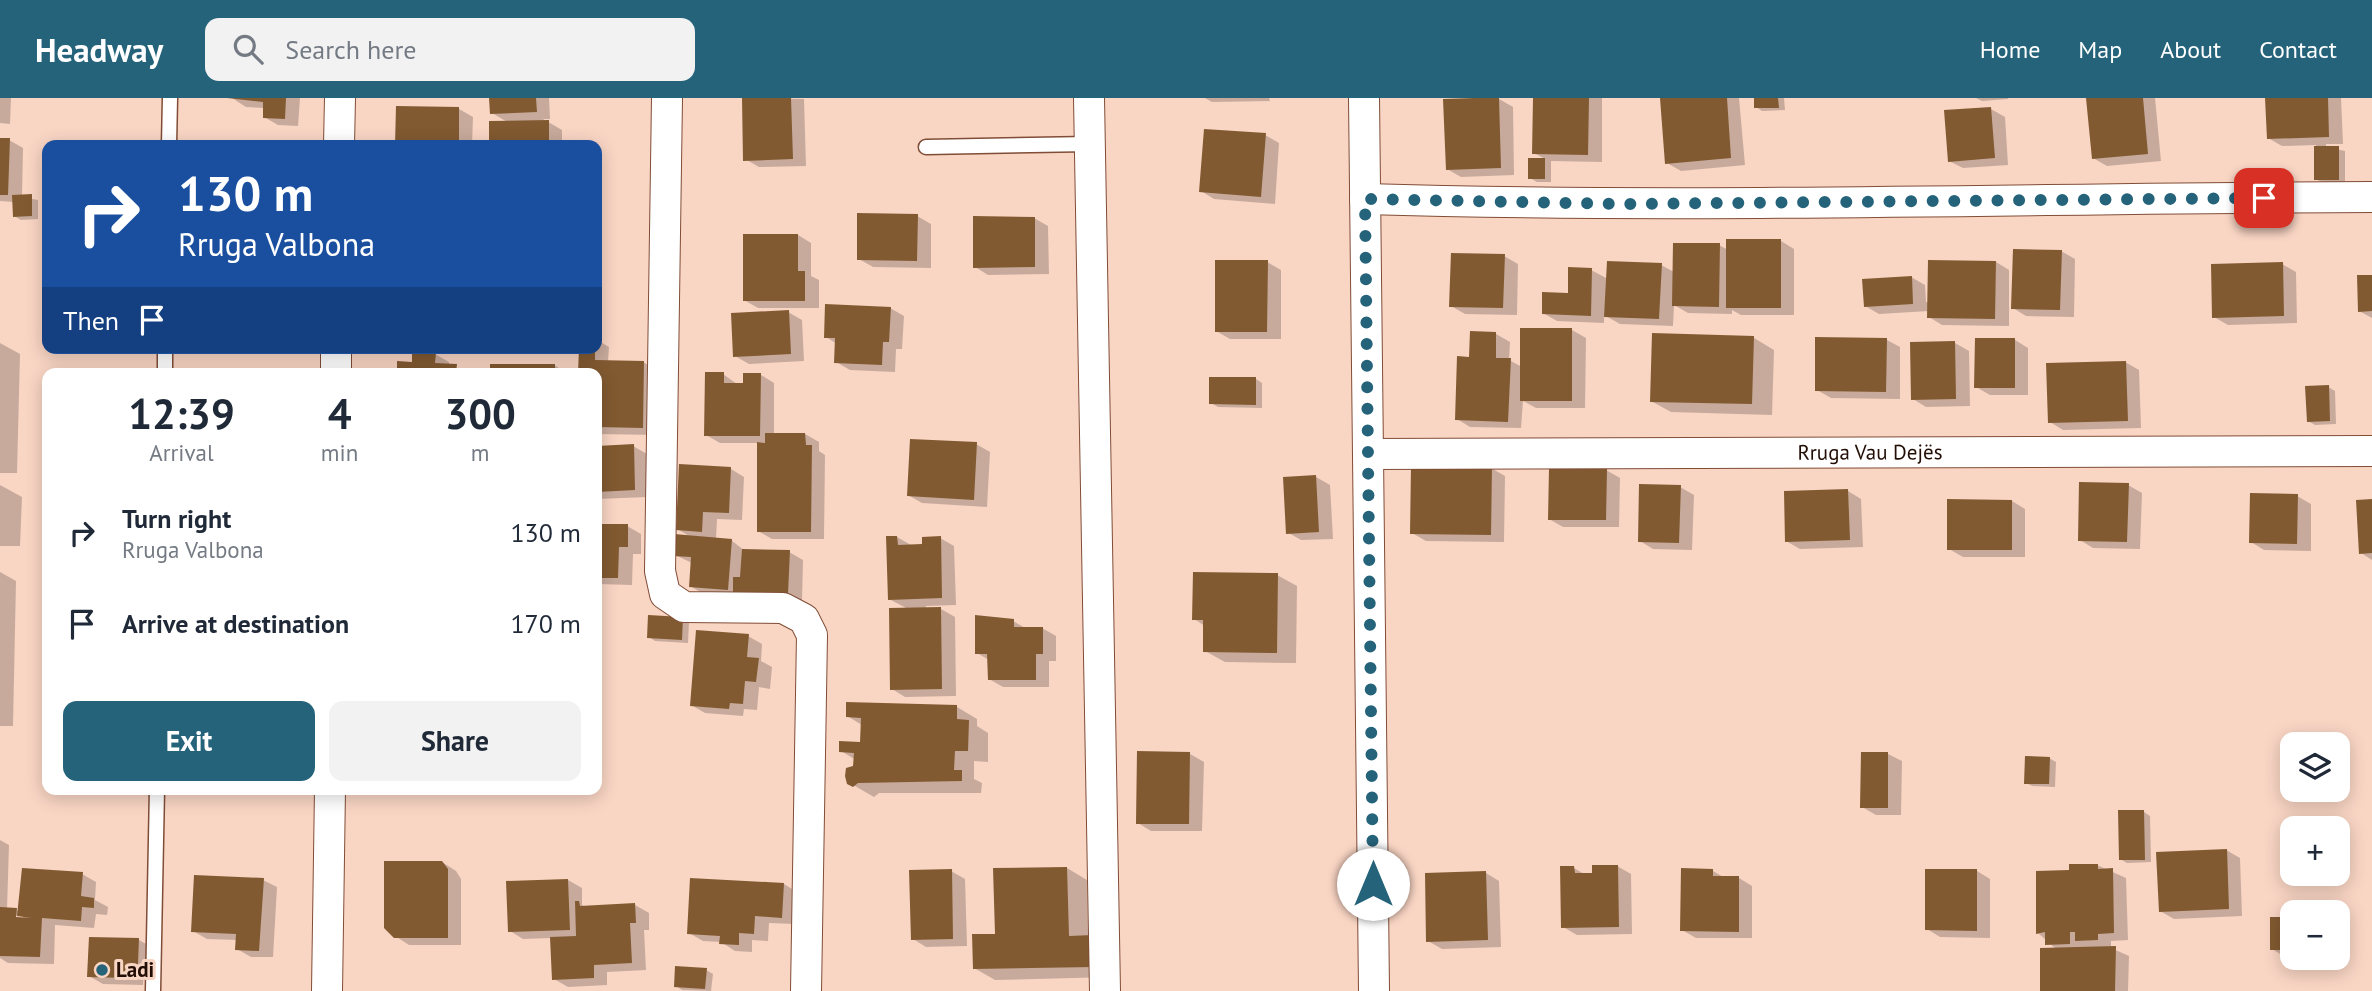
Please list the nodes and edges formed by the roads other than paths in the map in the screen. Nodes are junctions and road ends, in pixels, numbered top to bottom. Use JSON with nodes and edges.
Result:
{"nodes":[{"id":1,"x":170,"y":98,"type":"edge"},
{"id":2,"x":340,"y":98,"type":"edge"},
{"id":3,"x":667,"y":98,"type":"edge"},
{"id":4,"x":1089,"y":98,"type":"edge"},
{"id":5,"x":1364,"y":98,"type":"edge"},
{"id":6,"x":169,"y":140,"type":"edge"},
{"id":7,"x":339,"y":140,"type":"edge"},
{"id":8,"x":1090,"y":144,"type":"junction"},
{"id":9,"x":926,"y":147,"type":"dead end"},
{"id":10,"x":2372,"y":197,"type":"edge"},
{"id":11,"x":1365,"y":199,"type":"junction"},
{"id":12,"x":2372,"y":451,"type":"edge"},
{"id":13,"x":1370,"y":454,"type":"junction"},
{"id":14,"x":157,"y":795,"type":"edge"},
{"id":15,"x":330,"y":795,"type":"edge"},
{"id":16,"x":153,"y":991,"type":"edge"},
{"id":17,"x":327,"y":991,"type":"edge"},
{"id":18,"x":806,"y":991,"type":"edge"},
{"id":19,"x":1105,"y":991,"type":"edge"},
{"id":20,"x":1374,"y":991,"type":"edge"}],
"edges":[{"from":1,"to":6,"type":"lane"},
{"from":2,"to":7,"type":"street"},
{"from":3,"to":18,"type":"street"},
{"from":4,"to":8,"type":"street"},
{"from":5,"to":11,"type":"street"},
{"from":8,"to":9,"type":"lane"},
{"from":8,"to":19,"type":"street"},
{"from":10,"to":11,"type":"street"},
{"from":11,"to":13,"type":"street"},
{"from":12,"to":13,"type":"street","name":"Rruga Vau Dejës"},
{"from":13,"to":20,"type":"street"},
{"from":14,"to":16,"type":"lane"},
{"from":15,"to":17,"type":"street"}]}
